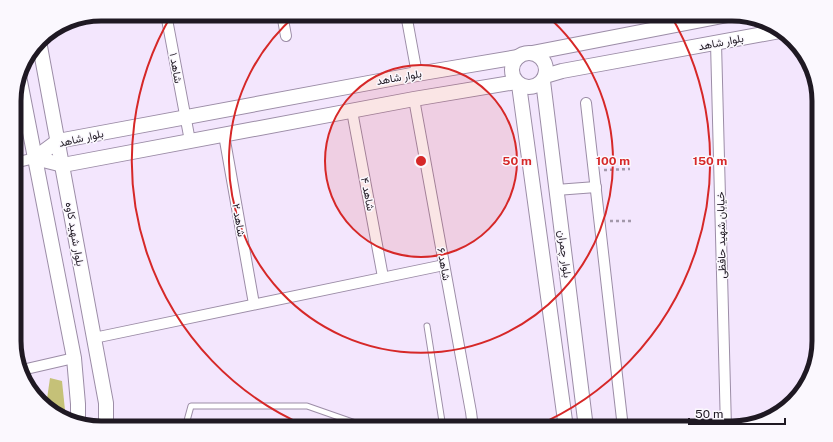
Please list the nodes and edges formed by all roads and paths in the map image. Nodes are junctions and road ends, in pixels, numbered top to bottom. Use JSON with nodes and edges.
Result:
{"nodes":[{"id":1,"x":168,"y":21,"type":"edge"},
{"id":2,"x":283,"y":21,"type":"edge"},
{"id":3,"x":407,"y":21,"type":"edge"},
{"id":4,"x":697,"y":21,"type":"edge"},
{"id":5,"x":773,"y":32,"type":"edge"},
{"id":6,"x":286,"y":36,"type":"dead end"},
{"id":7,"x":716,"y":43,"type":"junction"},
{"id":8,"x":40,"y":49,"type":"edge"},
{"id":9,"x":532,"y":53,"type":"junction"},
{"id":10,"x":518,"y":56,"type":"junction"},
{"id":11,"x":417,"y":74,"type":"junction"},
{"id":12,"x":544,"y":79,"type":"junction"},
{"id":13,"x":517,"y":83,"type":"junction"},
{"id":14,"x":22,"y":91,"type":"edge"},
{"id":15,"x":414,"y":99,"type":"junction"},
{"id":16,"x":586,"y":103,"type":"dead end"},
{"id":17,"x":352,"y":111,"type":"junction"},
{"id":18,"x":185,"y":117,"type":"junction"},
{"id":19,"x":224,"y":135,"type":"junction"},
{"id":20,"x":58,"y":141,"type":"junction"},
{"id":21,"x":190,"y":141,"type":"junction"},
{"id":22,"x":35,"y":158,"type":"junction"},
{"id":23,"x":21,"y":161,"type":"edge"},
{"id":24,"x":63,"y":165,"type":"junction"},
{"id":25,"x":630,"y":169,"type":"dead end"},
{"id":26,"x":594,"y":170,"type":"junction"},
{"id":27,"x":596,"y":187,"type":"junction"},
{"id":28,"x":556,"y":190,"type":"junction"},
{"id":29,"x":633,"y":221,"type":"dead end"},
{"id":30,"x":600,"y":222,"type":"junction"},
{"id":31,"x":444,"y":265,"type":"junction"},
{"id":32,"x":383,"y":277,"type":"junction"},
{"id":33,"x":254,"y":304,"type":"junction"},
{"id":34,"x":427,"y":326,"type":"dead end"},
{"id":35,"x":94,"y":338,"type":"junction"},
{"id":36,"x":74,"y":358,"type":"junction"},
{"id":37,"x":26,"y":369,"type":"edge"},
{"id":38,"x":78,"y":418,"type":"edge"},
{"id":39,"x":106,"y":421,"type":"edge"},
{"id":40,"x":187,"y":421,"type":"edge"},
{"id":41,"x":350,"y":421,"type":"edge"},
{"id":42,"x":442,"y":421,"type":"edge"},
{"id":43,"x":472,"y":421,"type":"edge"},
{"id":44,"x":565,"y":421,"type":"edge"},
{"id":45,"x":585,"y":421,"type":"edge"},
{"id":46,"x":622,"y":421,"type":"edge"},
{"id":47,"x":726,"y":421,"type":"edge"}],
"edges":[{"from":1,"to":18,"type":"street","name":"شاهد ۱"},
{"from":2,"to":6,"type":"street"},
{"from":3,"to":11,"type":"street"},
{"from":4,"to":9,"type":"main road"},
{"from":5,"to":7,"type":"main road","name":"بلوار شاهد"},
{"from":7,"to":12,"type":"main road","name":"بلوار شاهد"},
{"from":7,"to":47,"type":"street","name":"خیابان شهید حافظی"},
{"from":8,"to":20,"type":"main road","name":"بلوار شهید کاوه"},
{"from":9,"to":10,"type":"main road"},
{"from":9,"to":12,"type":"main road"},
{"from":10,"to":11,"type":"main road","name":"بلوار شاهد"},
{"from":10,"to":13,"type":"main road"},
{"from":11,"to":18,"type":"main road","name":"بلوار شاهد"},
{"from":12,"to":13,"type":"main road"},
{"from":12,"to":28,"type":"main road","name":"بلوار چمران"},
{"from":13,"to":15,"type":"main road","name":"بلوار شاهد"},
{"from":13,"to":44,"type":"main road","name":"بلوار چمران"},
{"from":14,"to":22,"type":"main road"},
{"from":15,"to":17,"type":"main road","name":"بلوار شاهد"},
{"from":15,"to":31,"type":"street","name":"شاهد ۶"},
{"from":16,"to":26,"type":"street"},
{"from":17,"to":19,"type":"main road","name":"بلوار شاهد"},
{"from":17,"to":32,"type":"street","name":"شاهد ۴"},
{"from":18,"to":20,"type":"main road","name":"بلوار شاهد"},
{"from":18,"to":21,"type":"street","name":"شاهد ۱"},
{"from":19,"to":21,"type":"main road","name":"بلوار شاهد"},
{"from":19,"to":33,"type":"street","name":"شاهد ۲"},
{"from":20,"to":22,"type":"main road","name":"بلوار شاهد"},
{"from":20,"to":24,"type":"main road","name":"بلوار شهید کاوه"},
{"from":21,"to":24,"type":"main road","name":"بلوار شاهد"},
{"from":22,"to":23,"type":"street"},
{"from":22,"to":24,"type":"main road","name":"بلوار شاهد"},
{"from":22,"to":36,"type":"main road"},
{"from":24,"to":35,"type":"main road","name":"بلوار شهید کاوه"},
{"from":25,"to":26,"type":"path"},
{"from":26,"to":27,"type":"street"},
{"from":27,"to":28,"type":"street"},
{"from":27,"to":30,"type":"street"},
{"from":28,"to":45,"type":"main road","name":"بلوار چمران"},
{"from":29,"to":30,"type":"path"},
{"from":30,"to":46,"type":"street"},
{"from":31,"to":32,"type":"street"},
{"from":31,"to":43,"type":"street","name":"شاهد ۶"},
{"from":32,"to":33,"type":"street"},
{"from":33,"to":35,"type":"street"},
{"from":34,"to":42,"type":"lane"},
{"from":35,"to":39,"type":"main road","name":"بلوار شهید کاوه"},
{"from":36,"to":37,"type":"street"},
{"from":36,"to":38,"type":"main road"},
{"from":40,"to":41,"type":"lane"}]}
